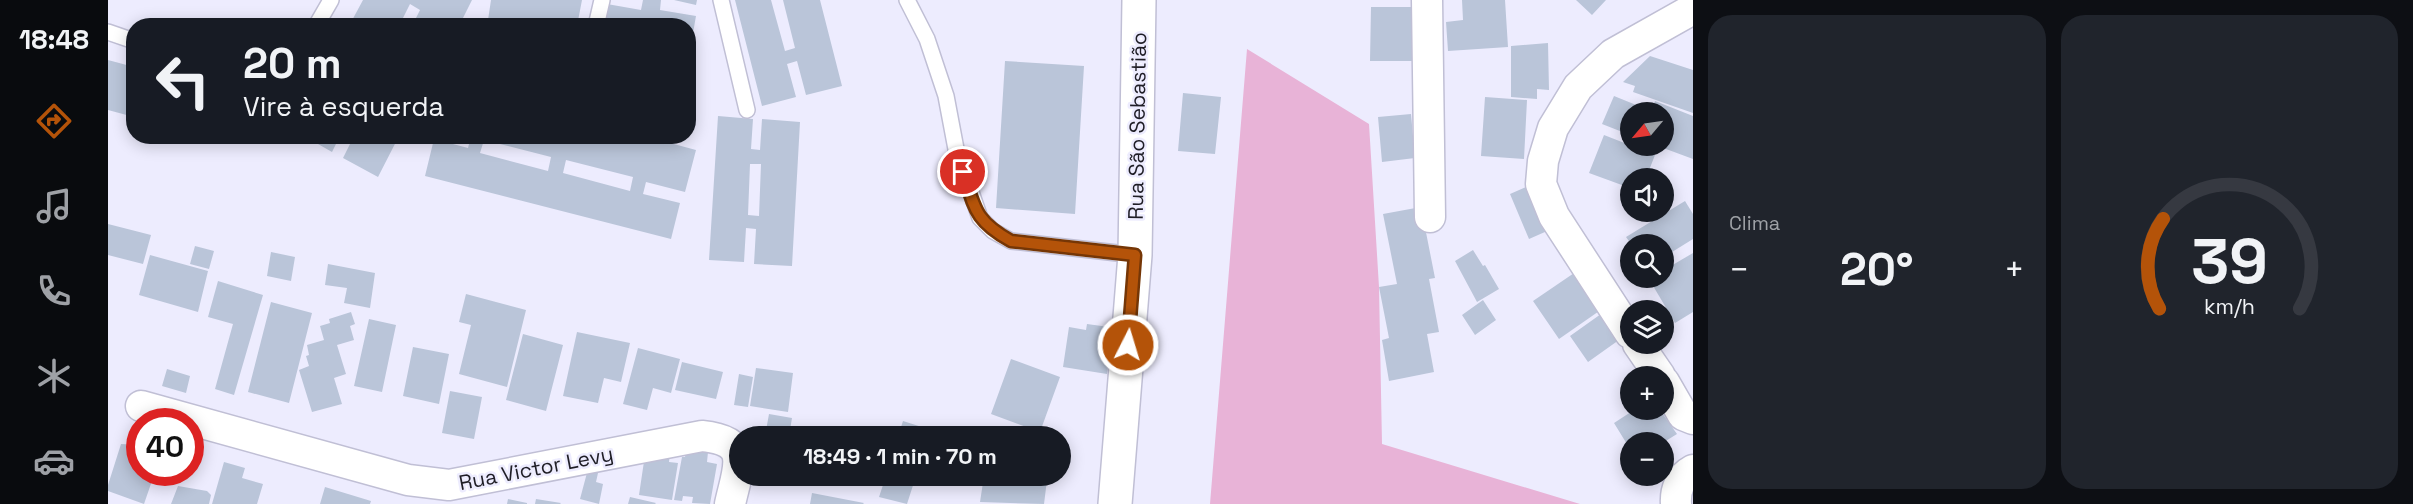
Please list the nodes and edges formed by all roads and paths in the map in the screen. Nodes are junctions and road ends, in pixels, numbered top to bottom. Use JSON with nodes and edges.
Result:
{"nodes":[{"id":1,"x":331,"y":0,"type":"edge"},
{"id":2,"x":602,"y":0,"type":"edge"},
{"id":3,"x":721,"y":0,"type":"edge"},
{"id":4,"x":907,"y":0,"type":"edge"},
{"id":5,"x":1140,"y":0,"type":"edge"},
{"id":6,"x":1427,"y":0,"type":"edge"},
{"id":7,"x":1693,"y":9,"type":"edge"},
{"id":8,"x":321,"y":18,"type":"edge"},
{"id":9,"x":598,"y":18,"type":"edge"},
{"id":10,"x":108,"y":32,"type":"edge"},
{"id":11,"x":126,"y":38,"type":"edge"},
{"id":12,"x":747,"y":110,"type":"dead end"},
{"id":13,"x":1430,"y":217,"type":"dead end"},
{"id":14,"x":1135,"y":255,"type":"junction"},
{"id":15,"x":1620,"y":318,"type":"edge"},
{"id":16,"x":1674,"y":399,"type":"edge"},
{"id":17,"x":141,"y":406,"type":"dead end"},
{"id":18,"x":1693,"y":419,"type":"edge"},
{"id":19,"x":1693,"y":470,"type":"edge"},
{"id":20,"x":730,"y":504,"type":"edge"},
{"id":21,"x":1115,"y":504,"type":"edge"},
{"id":22,"x":1676,"y":504,"type":"edge"}],
"edges":[{"from":1,"to":8,"type":"lane"},
{"from":2,"to":9,"type":"lane"},
{"from":3,"to":12,"type":"lane"},
{"from":4,"to":14,"type":"lane"},
{"from":5,"to":14,"type":"street","name":"Rua São Sebastião"},
{"from":6,"to":13,"type":"street"},
{"from":7,"to":15,"type":"street"},
{"from":10,"to":11,"type":"lane"},
{"from":14,"to":21,"type":"street","name":"Rua São Sebastião"},
{"from":16,"to":18,"type":"street"},
{"from":17,"to":20,"type":"street","name":"Rua Victor Levy"},
{"from":19,"to":22,"type":"street"}]}
